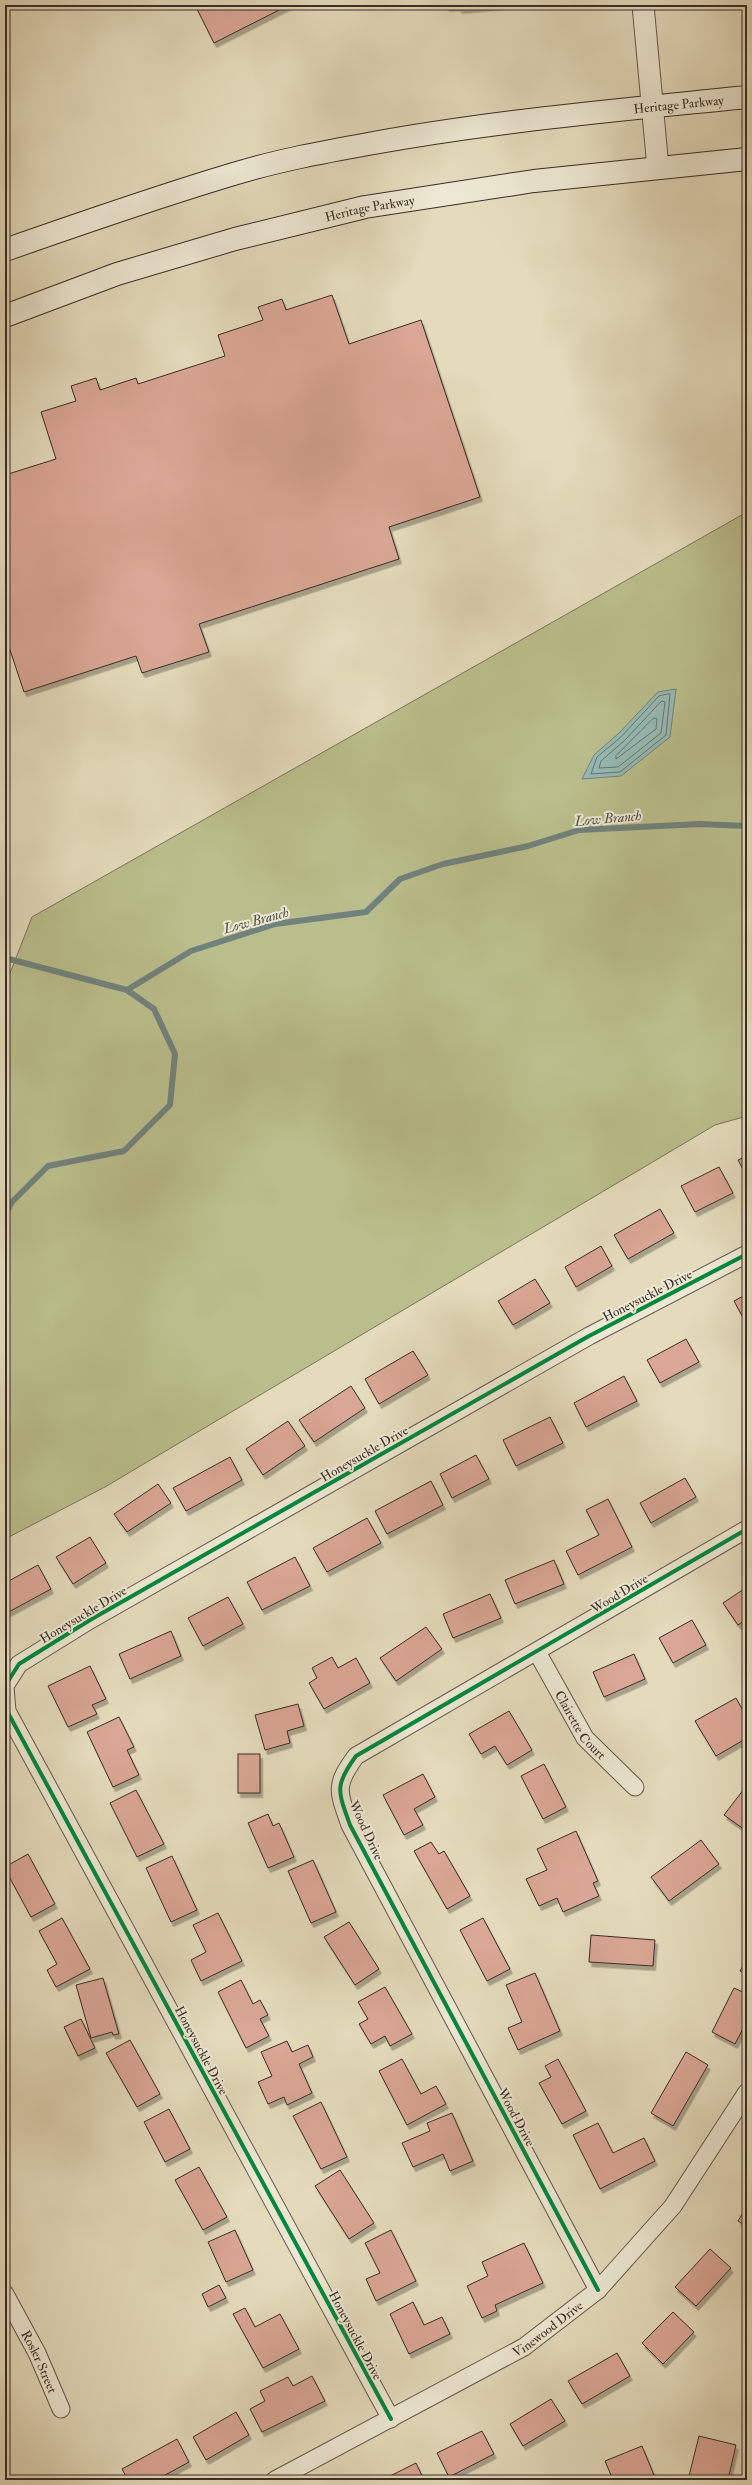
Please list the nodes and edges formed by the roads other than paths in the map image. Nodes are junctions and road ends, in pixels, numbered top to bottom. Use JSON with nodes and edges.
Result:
{"nodes":[{"id":1,"x":643,"y":5,"type":"edge"},
{"id":2,"x":747,"y":97,"type":"edge"},
{"id":3,"x":653,"y":107,"type":"junction"},
{"id":4,"x":747,"y":159,"type":"edge"},
{"id":5,"x":658,"y":168,"type":"junction"},
{"id":6,"x":5,"y":250,"type":"edge"},
{"id":7,"x":5,"y":316,"type":"edge"},
{"id":8,"x":747,"y":1254,"type":"edge"},
{"id":9,"x":747,"y":1529,"type":"edge"},
{"id":10,"x":538,"y":1652,"type":"junction"},
{"id":11,"x":5,"y":1687,"type":"edge"},
{"id":12,"x":635,"y":1787,"type":"dead end"},
{"id":13,"x":747,"y":2092,"type":"edge"},
{"id":14,"x":598,"y":2290,"type":"junction"},
{"id":15,"x":5,"y":2294,"type":"edge"},
{"id":16,"x":62,"y":2409,"type":"dead end"},
{"id":17,"x":391,"y":2419,"type":"junction"},
{"id":18,"x":276,"y":2480,"type":"edge"}],
"edges":[{"from":1,"to":3,"type":"street"},
{"from":2,"to":3,"type":"main road","name":"Heritage Parkway"},
{"from":3,"to":5,"type":"street"},
{"from":3,"to":6,"type":"main road","name":"Heritage Parkway"},
{"from":4,"to":5,"type":"main road","name":"Heritage Parkway"},
{"from":5,"to":7,"type":"main road","name":"Heritage Parkway"},
{"from":8,"to":11,"type":"street","name":"Honeysuckle Drive"},
{"from":9,"to":10,"type":"street","name":"Wood Drive"},
{"from":10,"to":12,"type":"street","name":"Clairette Court"},
{"from":10,"to":14,"type":"street","name":"Wood Drive"},
{"from":11,"to":17,"type":"street","name":"Honeysuckle Drive"},
{"from":13,"to":14,"type":"street","name":"Vinewood Drive"},
{"from":14,"to":17,"type":"street","name":"Vinewood Drive"},
{"from":15,"to":16,"type":"street","name":"Rosler Street"},
{"from":17,"to":18,"type":"street","name":"Vinewood Drive"}]}
